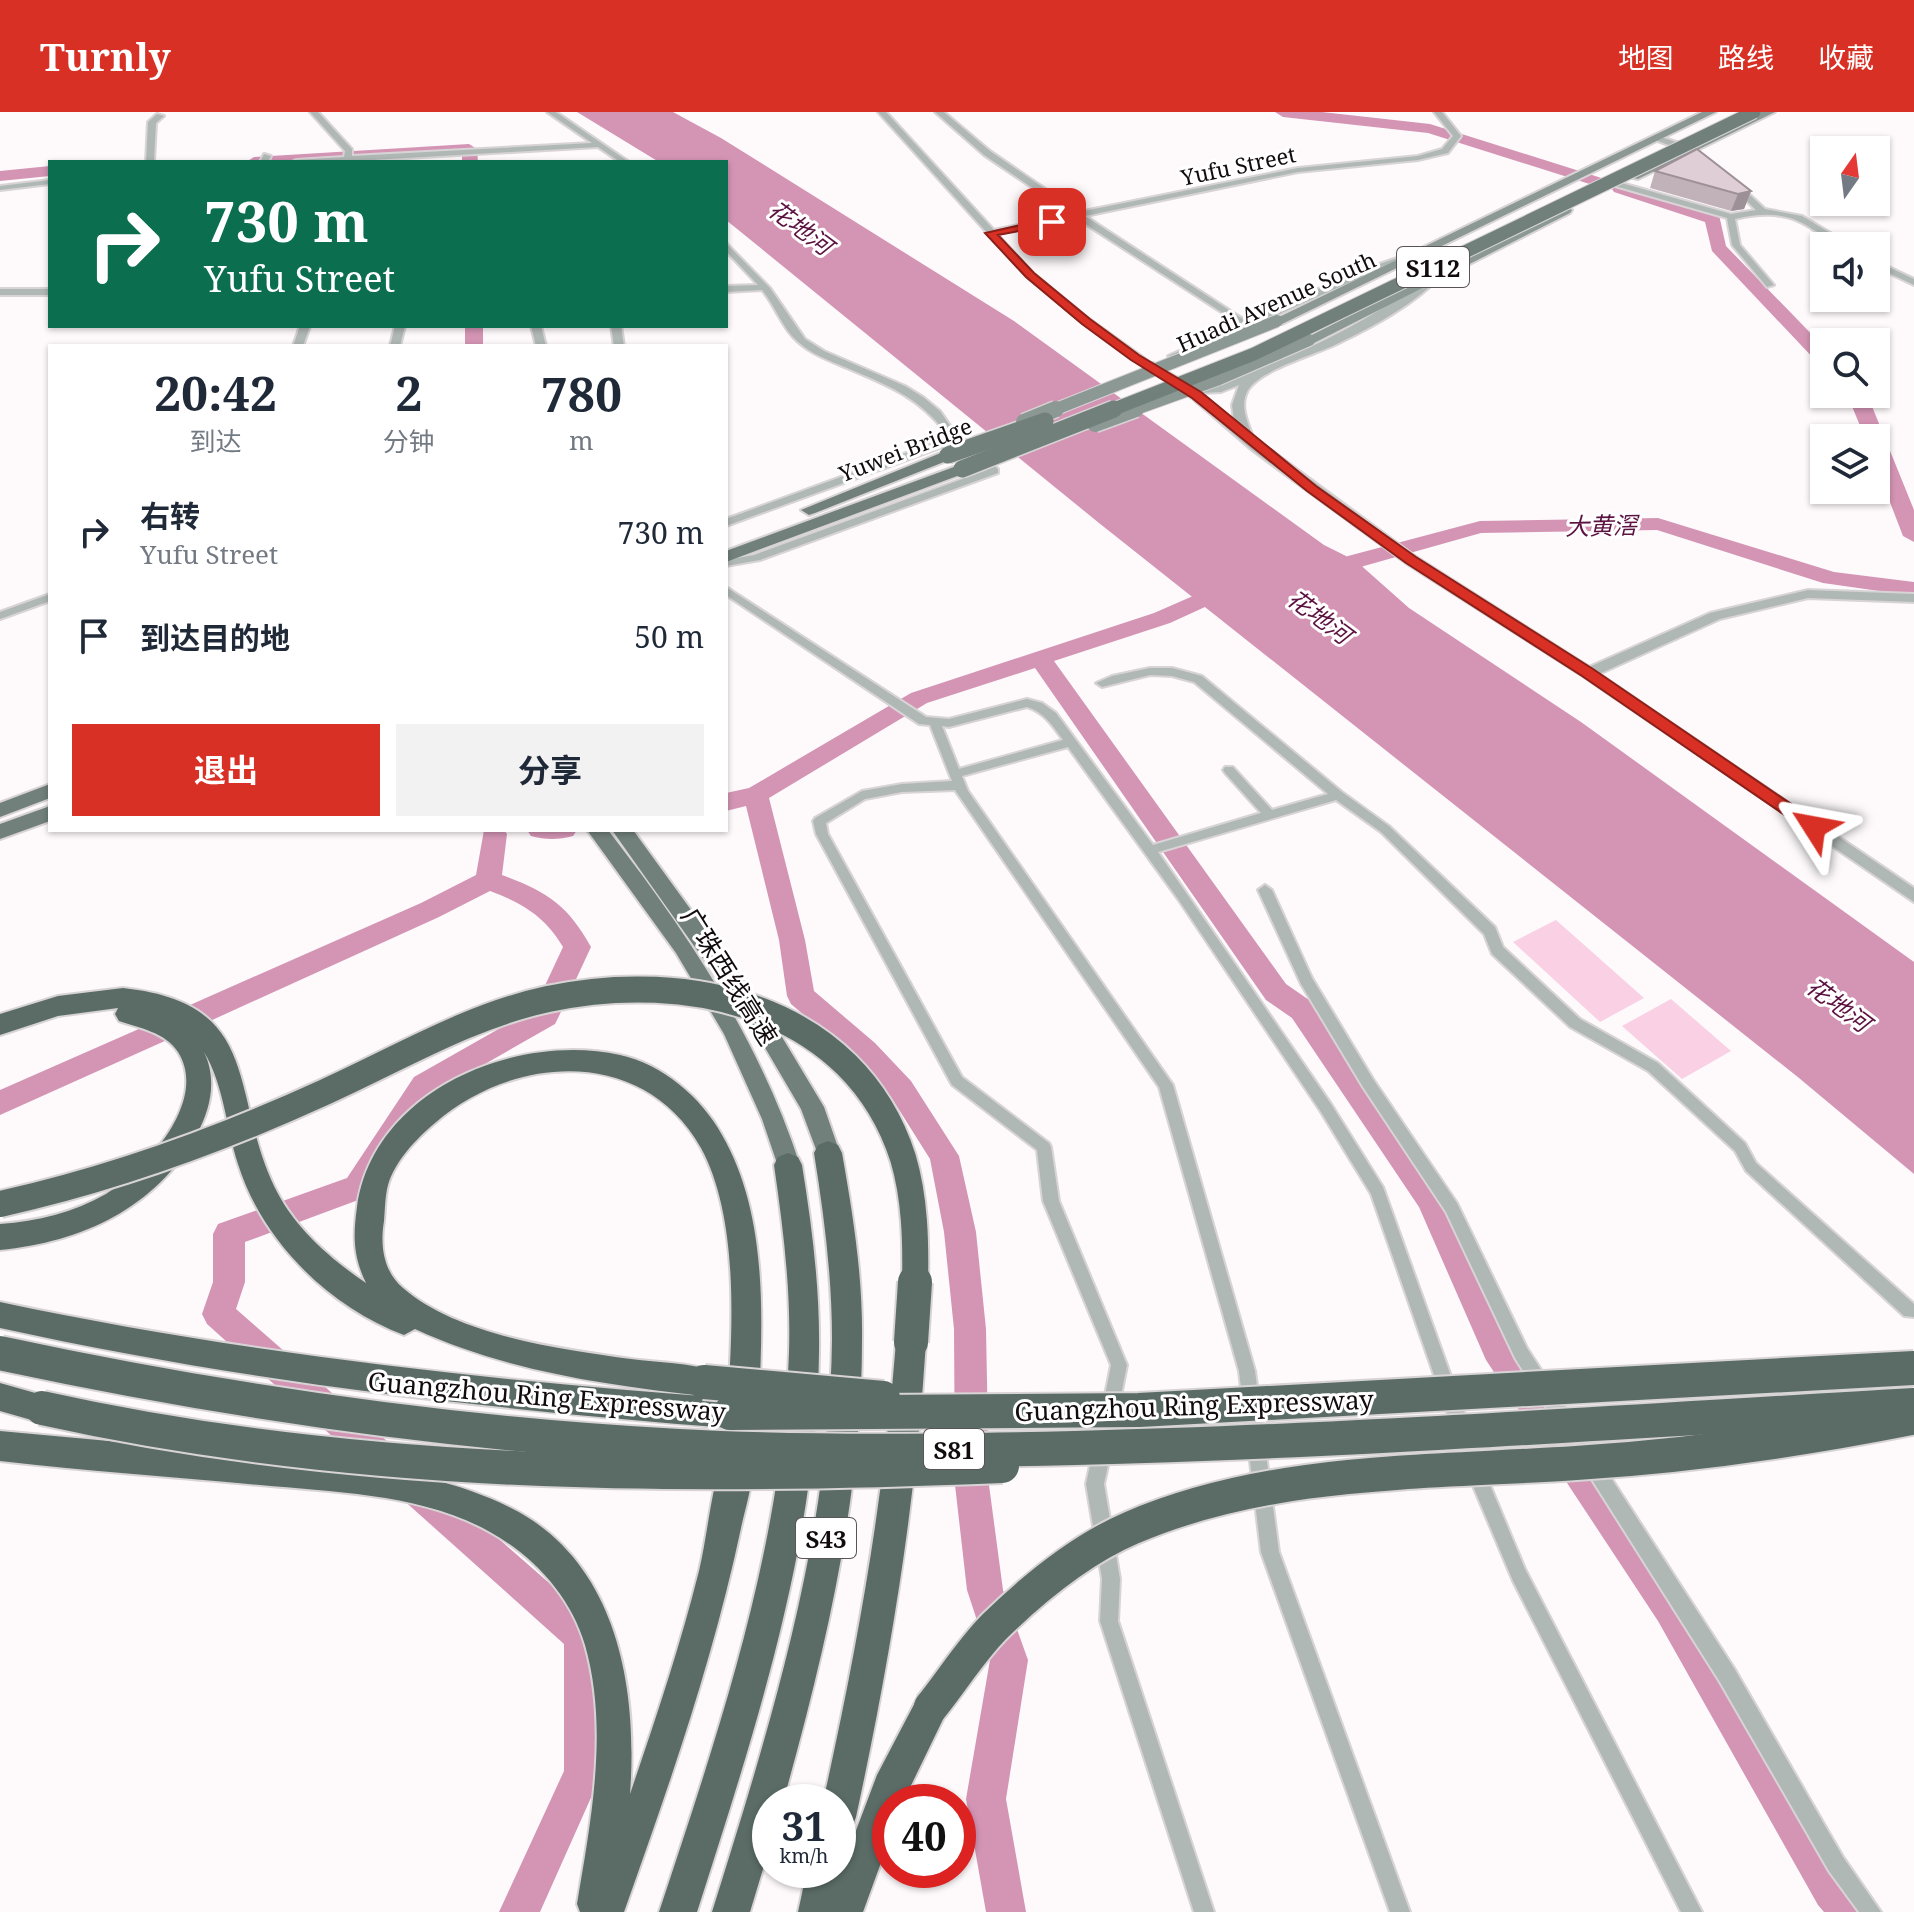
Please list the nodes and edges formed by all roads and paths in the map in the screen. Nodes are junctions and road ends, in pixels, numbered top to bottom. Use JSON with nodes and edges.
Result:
{"nodes":[{"id":1,"x":314,"y":112,"type":"edge"},
{"id":2,"x":551,"y":112,"type":"edge"},
{"id":3,"x":882,"y":112,"type":"edge"},
{"id":4,"x":939,"y":112,"type":"edge"},
{"id":5,"x":1438,"y":112,"type":"edge"},
{"id":6,"x":1711,"y":112,"type":"edge"},
{"id":7,"x":1732,"y":112,"type":"edge"},
{"id":8,"x":1754,"y":112,"type":"edge"},
{"id":9,"x":1770,"y":112,"type":"edge"},
{"id":10,"x":160,"y":116,"type":"dead end"},
{"id":11,"x":1658,"y":138,"type":"junction"},
{"id":12,"x":596,"y":145,"type":"junction"},
{"id":13,"x":1695,"y":153,"type":"junction"},
{"id":14,"x":349,"y":155,"type":"junction"},
{"id":15,"x":433,"y":158,"type":"edge"},
{"id":16,"x":150,"y":160,"type":"edge"},
{"id":17,"x":311,"y":160,"type":"edge"},
{"id":18,"x":360,"y":160,"type":"edge"},
{"id":19,"x":622,"y":160,"type":"edge"},
{"id":20,"x":1725,"y":177,"type":"edge"},
{"id":21,"x":48,"y":182,"type":"edge"},
{"id":22,"x":1618,"y":184,"type":"junction"},
{"id":23,"x":0,"y":188,"type":"edge"},
{"id":24,"x":1762,"y":211,"type":"junction"},
{"id":25,"x":1083,"y":216,"type":"junction"},
{"id":26,"x":1731,"y":217,"type":"junction"},
{"id":27,"x":1824,"y":232,"type":"edge"},
{"id":28,"x":990,"y":233,"type":"junction"},
{"id":29,"x":728,"y":248,"type":"edge"},
{"id":30,"x":1403,"y":259,"type":"junction"},
{"id":31,"x":1890,"y":271,"type":"edge"},
{"id":32,"x":1437,"y":275,"type":"junction"},
{"id":33,"x":1914,"y":282,"type":"edge"},
{"id":34,"x":1770,"y":285,"type":"dead end"},
{"id":35,"x":763,"y":287,"type":"junction"},
{"id":36,"x":728,"y":289,"type":"edge"},
{"id":37,"x":0,"y":292,"type":"edge"},
{"id":38,"x":48,"y":292,"type":"edge"},
{"id":39,"x":1246,"y":325,"type":"junction"},
{"id":40,"x":1149,"y":366,"type":"junction"},
{"id":41,"x":1263,"y":372,"type":"junction"},
{"id":42,"x":1183,"y":386,"type":"junction"},
{"id":43,"x":1102,"y":407,"type":"junction"},
{"id":44,"x":950,"y":432,"type":"junction"},
{"id":45,"x":1257,"y":447,"type":"junction"},
{"id":46,"x":948,"y":455,"type":"junction"},
{"id":47,"x":962,"y":469,"type":"junction"},
{"id":48,"x":728,"y":522,"type":"edge"},
{"id":49,"x":729,"y":551,"type":"edge"},
{"id":50,"x":728,"y":591,"type":"edge"},
{"id":51,"x":48,"y":598,"type":"edge"},
{"id":52,"x":1914,"y":598,"type":"edge"},
{"id":53,"x":0,"y":616,"type":"edge"},
{"id":54,"x":1588,"y":673,"type":"junction"},
{"id":55,"x":1102,"y":683,"type":"dead end"},
{"id":56,"x":929,"y":723,"type":"junction"},
{"id":57,"x":1071,"y":742,"type":"junction"},
{"id":58,"x":1229,"y":770,"type":"dead end"},
{"id":59,"x":957,"y":780,"type":"junction"},
{"id":60,"x":48,"y":792,"type":"edge"},
{"id":61,"x":1338,"y":795,"type":"junction"},
{"id":62,"x":0,"y":810,"type":"edge"},
{"id":63,"x":48,"y":814,"type":"edge"},
{"id":64,"x":1270,"y":815,"type":"junction"},
{"id":65,"x":0,"y":832,"type":"edge"},
{"id":66,"x":615,"y":837,"type":"edge"},
{"id":67,"x":1156,"y":849,"type":"junction"},
{"id":68,"x":1265,"y":890,"type":"dead end"},
{"id":69,"x":1914,"y":896,"type":"edge"},
{"id":70,"x":0,"y":1025,"type":"edge"},
{"id":71,"x":0,"y":1041,"type":"edge"},
{"id":72,"x":828,"y":1153,"type":"joint"},
{"id":73,"x":788,"y":1165,"type":"joint"},
{"id":74,"x":0,"y":1204,"type":"edge"},
{"id":75,"x":0,"y":1237,"type":"edge"},
{"id":76,"x":1910,"y":1311,"type":"dead end"},
{"id":77,"x":0,"y":1315,"type":"edge"},
{"id":78,"x":0,"y":1353,"type":"edge"},
{"id":79,"x":1914,"y":1368,"type":"edge"},
{"id":80,"x":704,"y":1382,"type":"junction"},
{"id":81,"x":0,"y":1397,"type":"edge"},
{"id":82,"x":1914,"y":1405,"type":"edge"},
{"id":83,"x":1139,"y":1410,"type":"junction"},
{"id":84,"x":1914,"y":1418,"type":"edge"},
{"id":85,"x":1257,"y":1443,"type":"junction"},
{"id":86,"x":0,"y":1446,"type":"edge"},
{"id":87,"x":844,"y":1784,"type":"edge"},
{"id":88,"x":822,"y":1888,"type":"edge"},
{"id":89,"x":595,"y":1912,"type":"edge"},
{"id":90,"x":605,"y":1912,"type":"edge"},
{"id":91,"x":678,"y":1912,"type":"edge"},
{"id":92,"x":731,"y":1912,"type":"edge"},
{"id":93,"x":817,"y":1912,"type":"edge"},
{"id":94,"x":844,"y":1912,"type":"edge"},
{"id":95,"x":1204,"y":1912,"type":"edge"},
{"id":96,"x":1400,"y":1912,"type":"edge"},
{"id":97,"x":1692,"y":1912,"type":"edge"},
{"id":98,"x":1871,"y":1912,"type":"edge"}],
"edges":[{"from":1,"to":14,"type":"street"},
{"from":2,"to":12,"type":"street"},
{"from":3,"to":28,"type":"street"},
{"from":4,"to":25,"type":"street"},
{"from":5,"to":25,"type":"street","name":"Yufu Street"},
{"from":6,"to":11,"type":"main road","name":"Huadi Avenue South"},
{"from":7,"to":43,"type":"main road","name":"Huadi Avenue South","number":"S112"},
{"from":8,"to":43,"type":"main road","name":"Huadi Avenue South","number":"S112","bridge":true},
{"from":9,"to":13,"type":"main road","name":"Huadi Avenue South"},
{"from":10,"to":16,"type":"street"},
{"from":11,"to":13,"type":"street"},
{"from":11,"to":30,"type":"main road","name":"Huadi Avenue South"},
{"from":12,"to":15,"type":"street"},
{"from":12,"to":19,"type":"street"},
{"from":13,"to":22,"type":"main road","name":"Huadi Avenue South"},
{"from":14,"to":17,"type":"street"},
{"from":14,"to":18,"type":"street"},
{"from":15,"to":18,"type":"street"},
{"from":20,"to":24,"type":"street"},
{"from":21,"to":23,"type":"street"},
{"from":22,"to":26,"type":"street"},
{"from":22,"to":32,"type":"main road","name":"Huadi Avenue South"},
{"from":24,"to":26,"type":"street"},
{"from":24,"to":27,"type":"street"},
{"from":25,"to":28,"type":"street","name":"Yufu Street"},
{"from":25,"to":39,"type":"street"},
{"from":26,"to":34,"type":"street"},
{"from":28,"to":40,"type":"street"},
{"from":29,"to":35,"type":"street"},
{"from":30,"to":39,"type":"street","name":"Huadi Avenue South"},
{"from":30,"to":46,"type":"main road","bridge":true},
{"from":31,"to":33,"type":"street"},
{"from":32,"to":41,"type":"street","name":"Huadi Avenue South"},
{"from":32,"to":47,"type":"main road","bridge":true},
{"from":35,"to":36,"type":"street"},
{"from":35,"to":44,"type":"street"},
{"from":37,"to":38,"type":"street"},
{"from":39,"to":40,"type":"street","name":"Huadi Avenue South"},
{"from":40,"to":42,"type":"street"},
{"from":41,"to":42,"type":"street","name":"Huadi Avenue South"},
{"from":41,"to":45,"type":"street"},
{"from":42,"to":45,"type":"street"},
{"from":43,"to":46,"type":"main road","name":"Yuwei Bridge","number":"S112","bridge":true},
{"from":43,"to":47,"type":"main road","number":"S112","bridge":true},
{"from":44,"to":48,"type":"street"},
{"from":44,"to":49,"type":"street"},
{"from":45,"to":54,"type":"street"},
{"from":46,"to":49,"type":"main road","name":"Yuwei Bridge","number":"S112"},
{"from":47,"to":49,"type":"main road","number":"S112"},
{"from":50,"to":56,"type":"street"},
{"from":51,"to":53,"type":"street"},
{"from":52,"to":54,"type":"street"},
{"from":54,"to":69,"type":"street"},
{"from":55,"to":61,"type":"street"},
{"from":56,"to":57,"type":"street"},
{"from":56,"to":59,"type":"street"},
{"from":57,"to":59,"type":"street"},
{"from":57,"to":67,"type":"street"},
{"from":58,"to":64,"type":"street"},
{"from":59,"to":95,"type":"street"},
{"from":59,"to":96,"type":"street"},
{"from":60,"to":62,"type":"main road"},
{"from":61,"to":64,"type":"street"},
{"from":61,"to":76,"type":"street"},
{"from":63,"to":65,"type":"main road"},
{"from":64,"to":67,"type":"street"},
{"from":66,"to":72,"type":"main road","name":"广珠西线高速","number":"S43"},
{"from":66,"to":73,"type":"main road","name":"广珠西线高速","number":"S43"},
{"from":67,"to":97,"type":"street"},
{"from":68,"to":98,"type":"street"},
{"from":70,"to":80,"type":"highway"},
{"from":71,"to":75,"type":"highway"},
{"from":72,"to":92,"type":"highway","number":"S43"},
{"from":73,"to":91,"type":"highway","number":"S43"},
{"from":74,"to":87,"type":"highway","bridge":true},
{"from":77,"to":83,"type":"highway","name":"Guangzhou Ring Expressway","number":"S81","bridge":true},
{"from":78,"to":85,"type":"highway","name":"Guangzhou Ring Expressway","number":"S81","bridge":true},
{"from":79,"to":83,"type":"highway","name":"Guangzhou Ring Expressway","number":"S81","bridge":true},
{"from":80,"to":83,"type":"highway","bridge":true},
{"from":80,"to":90,"type":"highway"},
{"from":81,"to":85,"type":"highway","bridge":true},
{"from":82,"to":85,"type":"highway","name":"Guangzhou Ring Expressway","number":"S81","bridge":true},
{"from":84,"to":94,"type":"highway","bridge":true},
{"from":86,"to":89,"type":"highway"},
{"from":88,"to":93,"type":"highway"}]}
